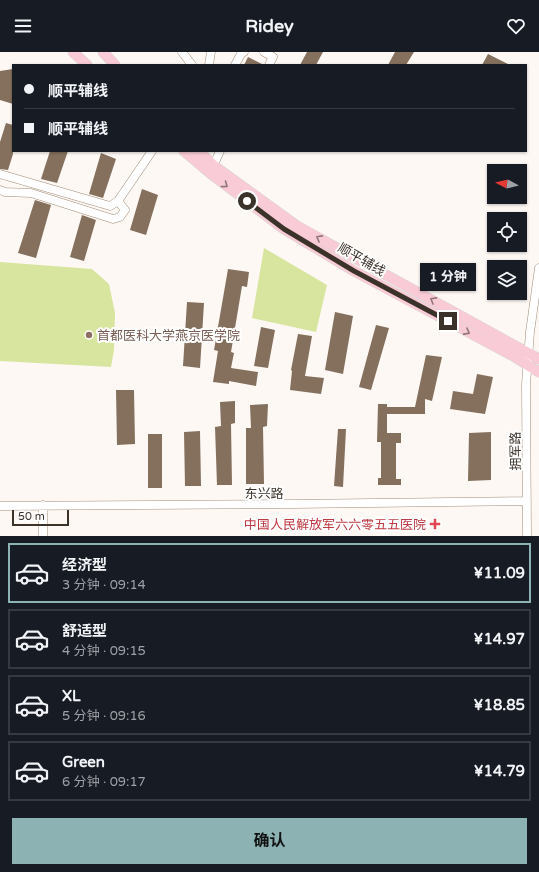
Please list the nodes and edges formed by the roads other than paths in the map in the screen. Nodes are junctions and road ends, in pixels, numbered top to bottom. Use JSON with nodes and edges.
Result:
{"nodes":[{"id":1,"x":73,"y":52,"type":"edge"},
{"id":2,"x":103,"y":52,"type":"edge"},
{"id":3,"x":182,"y":52,"type":"edge"},
{"id":4,"x":211,"y":52,"type":"edge"},
{"id":5,"x":244,"y":52,"type":"edge"},
{"id":6,"x":264,"y":52,"type":"edge"},
{"id":7,"x":87,"y":64,"type":"edge"},
{"id":8,"x":114,"y":64,"type":"edge"},
{"id":9,"x":191,"y":64,"type":"edge"},
{"id":10,"x":209,"y":64,"type":"edge"},
{"id":11,"x":236,"y":64,"type":"edge"},
{"id":12,"x":270,"y":64,"type":"edge"},
{"id":13,"x":151,"y":152,"type":"edge"},
{"id":14,"x":186,"y":152,"type":"edge"},
{"id":15,"x":200,"y":152,"type":"edge"},
{"id":16,"x":220,"y":152,"type":"edge"},
{"id":17,"x":212,"y":169,"type":"junction"},
{"id":18,"x":0,"y":174,"type":"edge"},
{"id":19,"x":0,"y":190,"type":"edge"},
{"id":20,"x":118,"y":201,"type":"junction"},
{"id":21,"x":539,"y":268,"type":"edge"},
{"id":22,"x":529,"y":353,"type":"junction"},
{"id":23,"x":539,"y":359,"type":"edge"},
{"id":24,"x":528,"y":365,"type":"junction"},
{"id":25,"x":539,"y":372,"type":"edge"},
{"id":26,"x":527,"y":501,"type":"junction"},
{"id":27,"x":43,"y":505,"type":"junction"},
{"id":28,"x":0,"y":506,"type":"edge"},
{"id":29,"x":43,"y":536,"type":"edge"},
{"id":30,"x":527,"y":536,"type":"edge"}],
"edges":[{"from":1,"to":7,"type":"main road"},
{"from":2,"to":8,"type":"main road"},
{"from":3,"to":9,"type":"street"},
{"from":4,"to":10,"type":"street"},
{"from":5,"to":11,"type":"street"},
{"from":6,"to":12,"type":"street"},
{"from":13,"to":20,"type":"street"},
{"from":14,"to":17,"type":"main road","name":"顺平辅线"},
{"from":15,"to":17,"type":"main road","name":"顺平辅线"},
{"from":16,"to":17,"type":"street"},
{"from":22,"to":17,"type":"main road","name":"顺平辅线","one_way":true},
{"from":17,"to":24,"type":"main road","name":"顺平辅线","one_way":true},
{"from":18,"to":20,"type":"street"},
{"from":19,"to":20,"type":"street"},
{"from":21,"to":22,"type":"street","name":"拥军路"},
{"from":22,"to":23,"type":"main road","name":"顺平辅线"},
{"from":22,"to":24,"type":"street","name":"拥军路"},
{"from":24,"to":25,"type":"main road","name":"顺平辅线"},
{"from":24,"to":26,"type":"street","name":"拥军路"},
{"from":26,"to":27,"type":"street","name":"东兴路"},
{"from":26,"to":30,"type":"street","name":"拥军路"},
{"from":27,"to":28,"type":"street","name":"东兴路"},
{"from":27,"to":29,"type":"street"}]}
